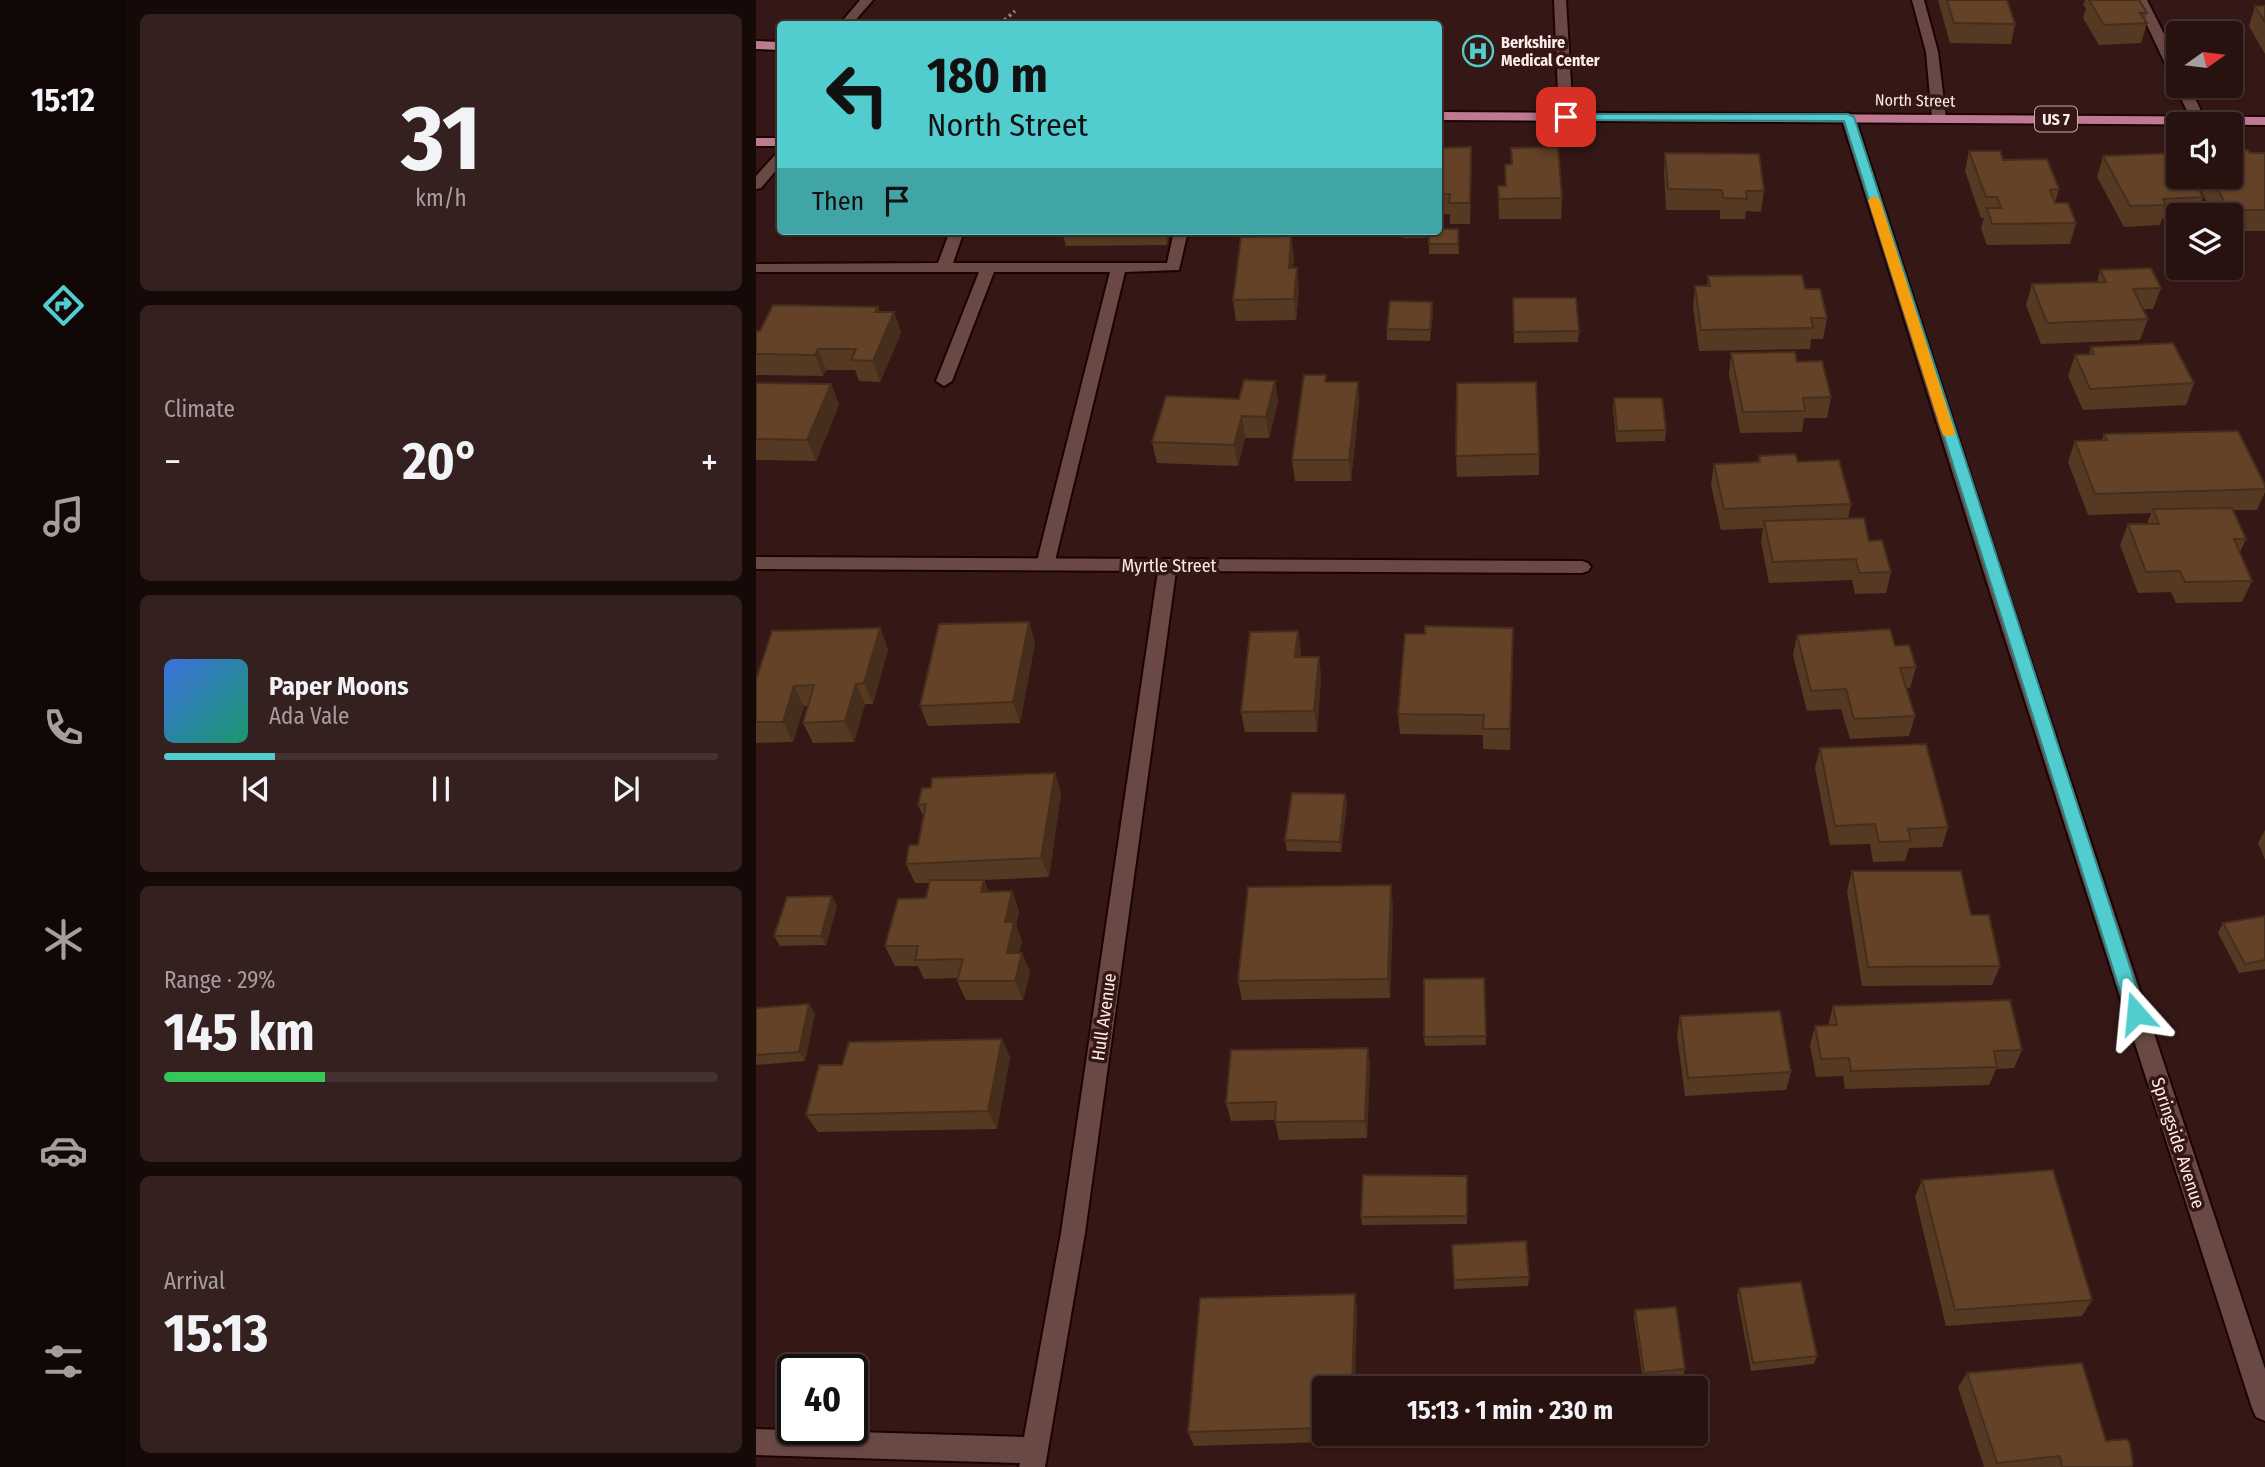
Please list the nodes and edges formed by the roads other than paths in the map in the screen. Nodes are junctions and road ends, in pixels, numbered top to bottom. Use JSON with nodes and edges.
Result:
{"nodes":[{"id":1,"x":867,"y":0,"type":"edge"},
{"id":2,"x":1560,"y":0,"type":"edge"},
{"id":3,"x":1918,"y":0,"type":"edge"},
{"id":4,"x":2141,"y":0,"type":"edge"},
{"id":5,"x":849,"y":21,"type":"edge"},
{"id":6,"x":756,"y":45,"type":"edge"},
{"id":7,"x":776,"y":46,"type":"edge"},
{"id":8,"x":2166,"y":51,"type":"edge"},
{"id":9,"x":756,"y":55,"type":"edge"},
{"id":10,"x":1442,"y":116,"type":"edge"},
{"id":11,"x":1566,"y":117,"type":"junction"},
{"id":12,"x":1848,"y":117,"type":"junction"},
{"id":13,"x":1939,"y":118,"type":"junction"},
{"id":14,"x":2166,"y":121,"type":"edge"},
{"id":15,"x":2243,"y":121,"type":"edge"},
{"id":16,"x":2265,"y":121,"type":"edge"},
{"id":17,"x":756,"y":142,"type":"edge"},
{"id":18,"x":777,"y":142,"type":"edge"},
{"id":19,"x":777,"y":161,"type":"edge"},
{"id":20,"x":756,"y":185,"type":"edge"},
{"id":21,"x":956,"y":235,"type":"edge"},
{"id":22,"x":1180,"y":235,"type":"edge"},
{"id":23,"x":944,"y":267,"type":"junction"},
{"id":24,"x":988,"y":267,"type":"junction"},
{"id":25,"x":1119,"y":267,"type":"junction"},
{"id":26,"x":756,"y":268,"type":"edge"},
{"id":27,"x":943,"y":381,"type":"dead end"},
{"id":28,"x":756,"y":563,"type":"edge"},
{"id":29,"x":1045,"y":565,"type":"junction"},
{"id":30,"x":1168,"y":566,"type":"junction"},
{"id":31,"x":1582,"y":567,"type":"dead end"},
{"id":32,"x":2265,"y":1408,"type":"edge"},
{"id":33,"x":756,"y":1442,"type":"edge"},
{"id":34,"x":1033,"y":1459,"type":"edge"}],
"edges":[{"from":1,"to":5,"type":"street"},
{"from":2,"to":11,"type":"street"},
{"from":3,"to":13,"type":"street"},
{"from":4,"to":8,"type":"street"},
{"from":6,"to":7,"type":"main road"},
{"from":7,"to":9,"type":"main road"},
{"from":10,"to":11,"type":"main road","name":"North Street","number":"US 7"},
{"from":11,"to":12,"type":"main road","name":"North Street","number":"US 7"},
{"from":12,"to":13,"type":"main road","name":"North Street","number":"US 7"},
{"from":12,"to":32,"type":"street","name":"Springside Avenue"},
{"from":13,"to":14,"type":"main road","name":"North Street","number":"US 7"},
{"from":15,"to":16,"type":"main road","name":"North Street","number":"US 7"},
{"from":17,"to":18,"type":"main road"},
{"from":19,"to":20,"type":"street"},
{"from":21,"to":23,"type":"street"},
{"from":22,"to":25,"type":"street"},
{"from":23,"to":24,"type":"street"},
{"from":23,"to":26,"type":"street"},
{"from":24,"to":25,"type":"street"},
{"from":24,"to":27,"type":"street"},
{"from":25,"to":29,"type":"street"},
{"from":28,"to":29,"type":"street","name":"Myrtle Street"},
{"from":29,"to":30,"type":"street","name":"Myrtle Street"},
{"from":30,"to":31,"type":"street","name":"Myrtle Street"},
{"from":30,"to":34,"type":"street","name":"Hull Avenue"},
{"from":33,"to":34,"type":"street"}]}
